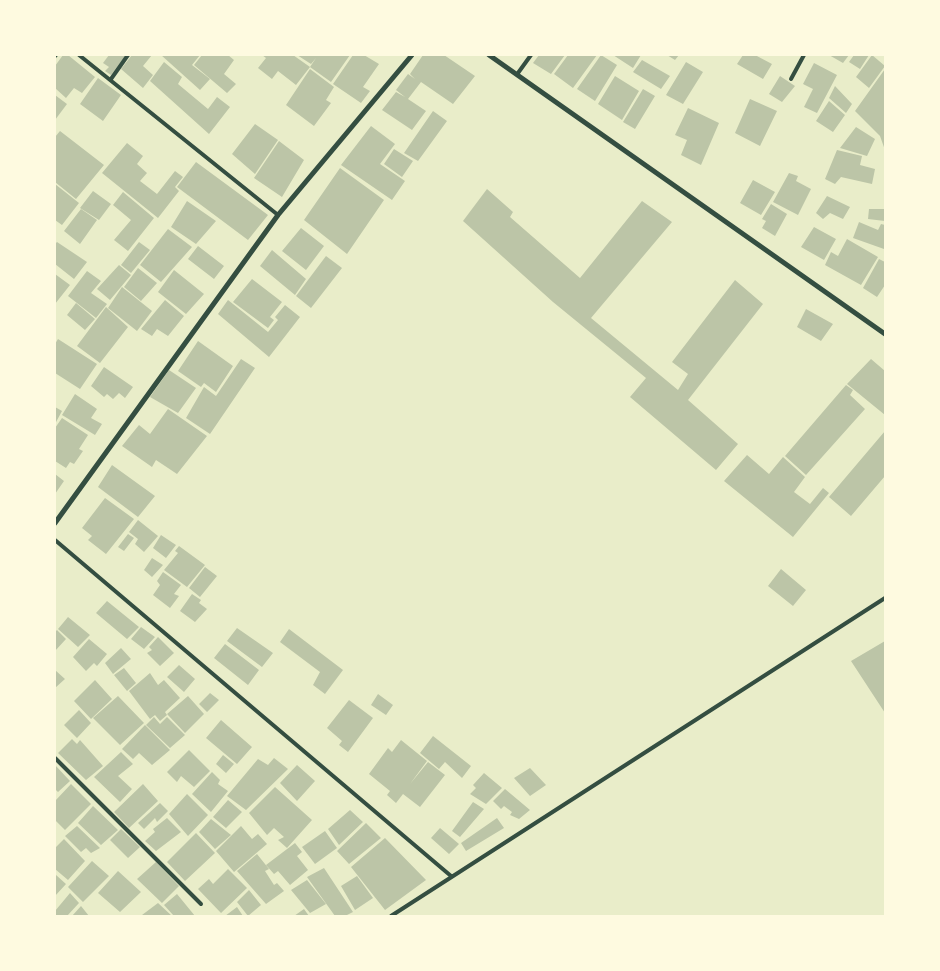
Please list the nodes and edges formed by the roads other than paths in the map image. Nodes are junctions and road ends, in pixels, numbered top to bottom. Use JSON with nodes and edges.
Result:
{"nodes":[{"id":1,"x":79,"y":55,"type":"edge"},
{"id":2,"x":128,"y":55,"type":"edge"},
{"id":3,"x":412,"y":55,"type":"edge"},
{"id":4,"x":489,"y":55,"type":"edge"},
{"id":5,"x":531,"y":55,"type":"edge"},
{"id":6,"x":804,"y":55,"type":"edge"},
{"id":7,"x":518,"y":74,"type":"junction"},
{"id":8,"x":111,"y":79,"type":"junction"},
{"id":9,"x":791,"y":79,"type":"dead end"},
{"id":10,"x":278,"y":215,"type":"junction"},
{"id":11,"x":885,"y":334,"type":"edge"},
{"id":12,"x":55,"y":523,"type":"edge"},
{"id":13,"x":55,"y":540,"type":"edge"},
{"id":14,"x":885,"y":598,"type":"edge"},
{"id":15,"x":55,"y":758,"type":"edge"},
{"id":16,"x":451,"y":876,"type":"junction"},
{"id":17,"x":201,"y":904,"type":"dead end"},
{"id":18,"x":391,"y":916,"type":"edge"}],
"edges":[{"from":1,"to":8,"type":"lane"},
{"from":2,"to":8,"type":"lane"},
{"from":3,"to":10,"type":"street"},
{"from":4,"to":7,"type":"street"},
{"from":5,"to":7,"type":"lane"},
{"from":6,"to":9,"type":"lane"},
{"from":7,"to":11,"type":"street"},
{"from":8,"to":10,"type":"lane"},
{"from":10,"to":12,"type":"street"},
{"from":13,"to":16,"type":"lane"},
{"from":14,"to":16,"type":"lane"},
{"from":15,"to":17,"type":"lane"},
{"from":16,"to":18,"type":"lane"}]}
